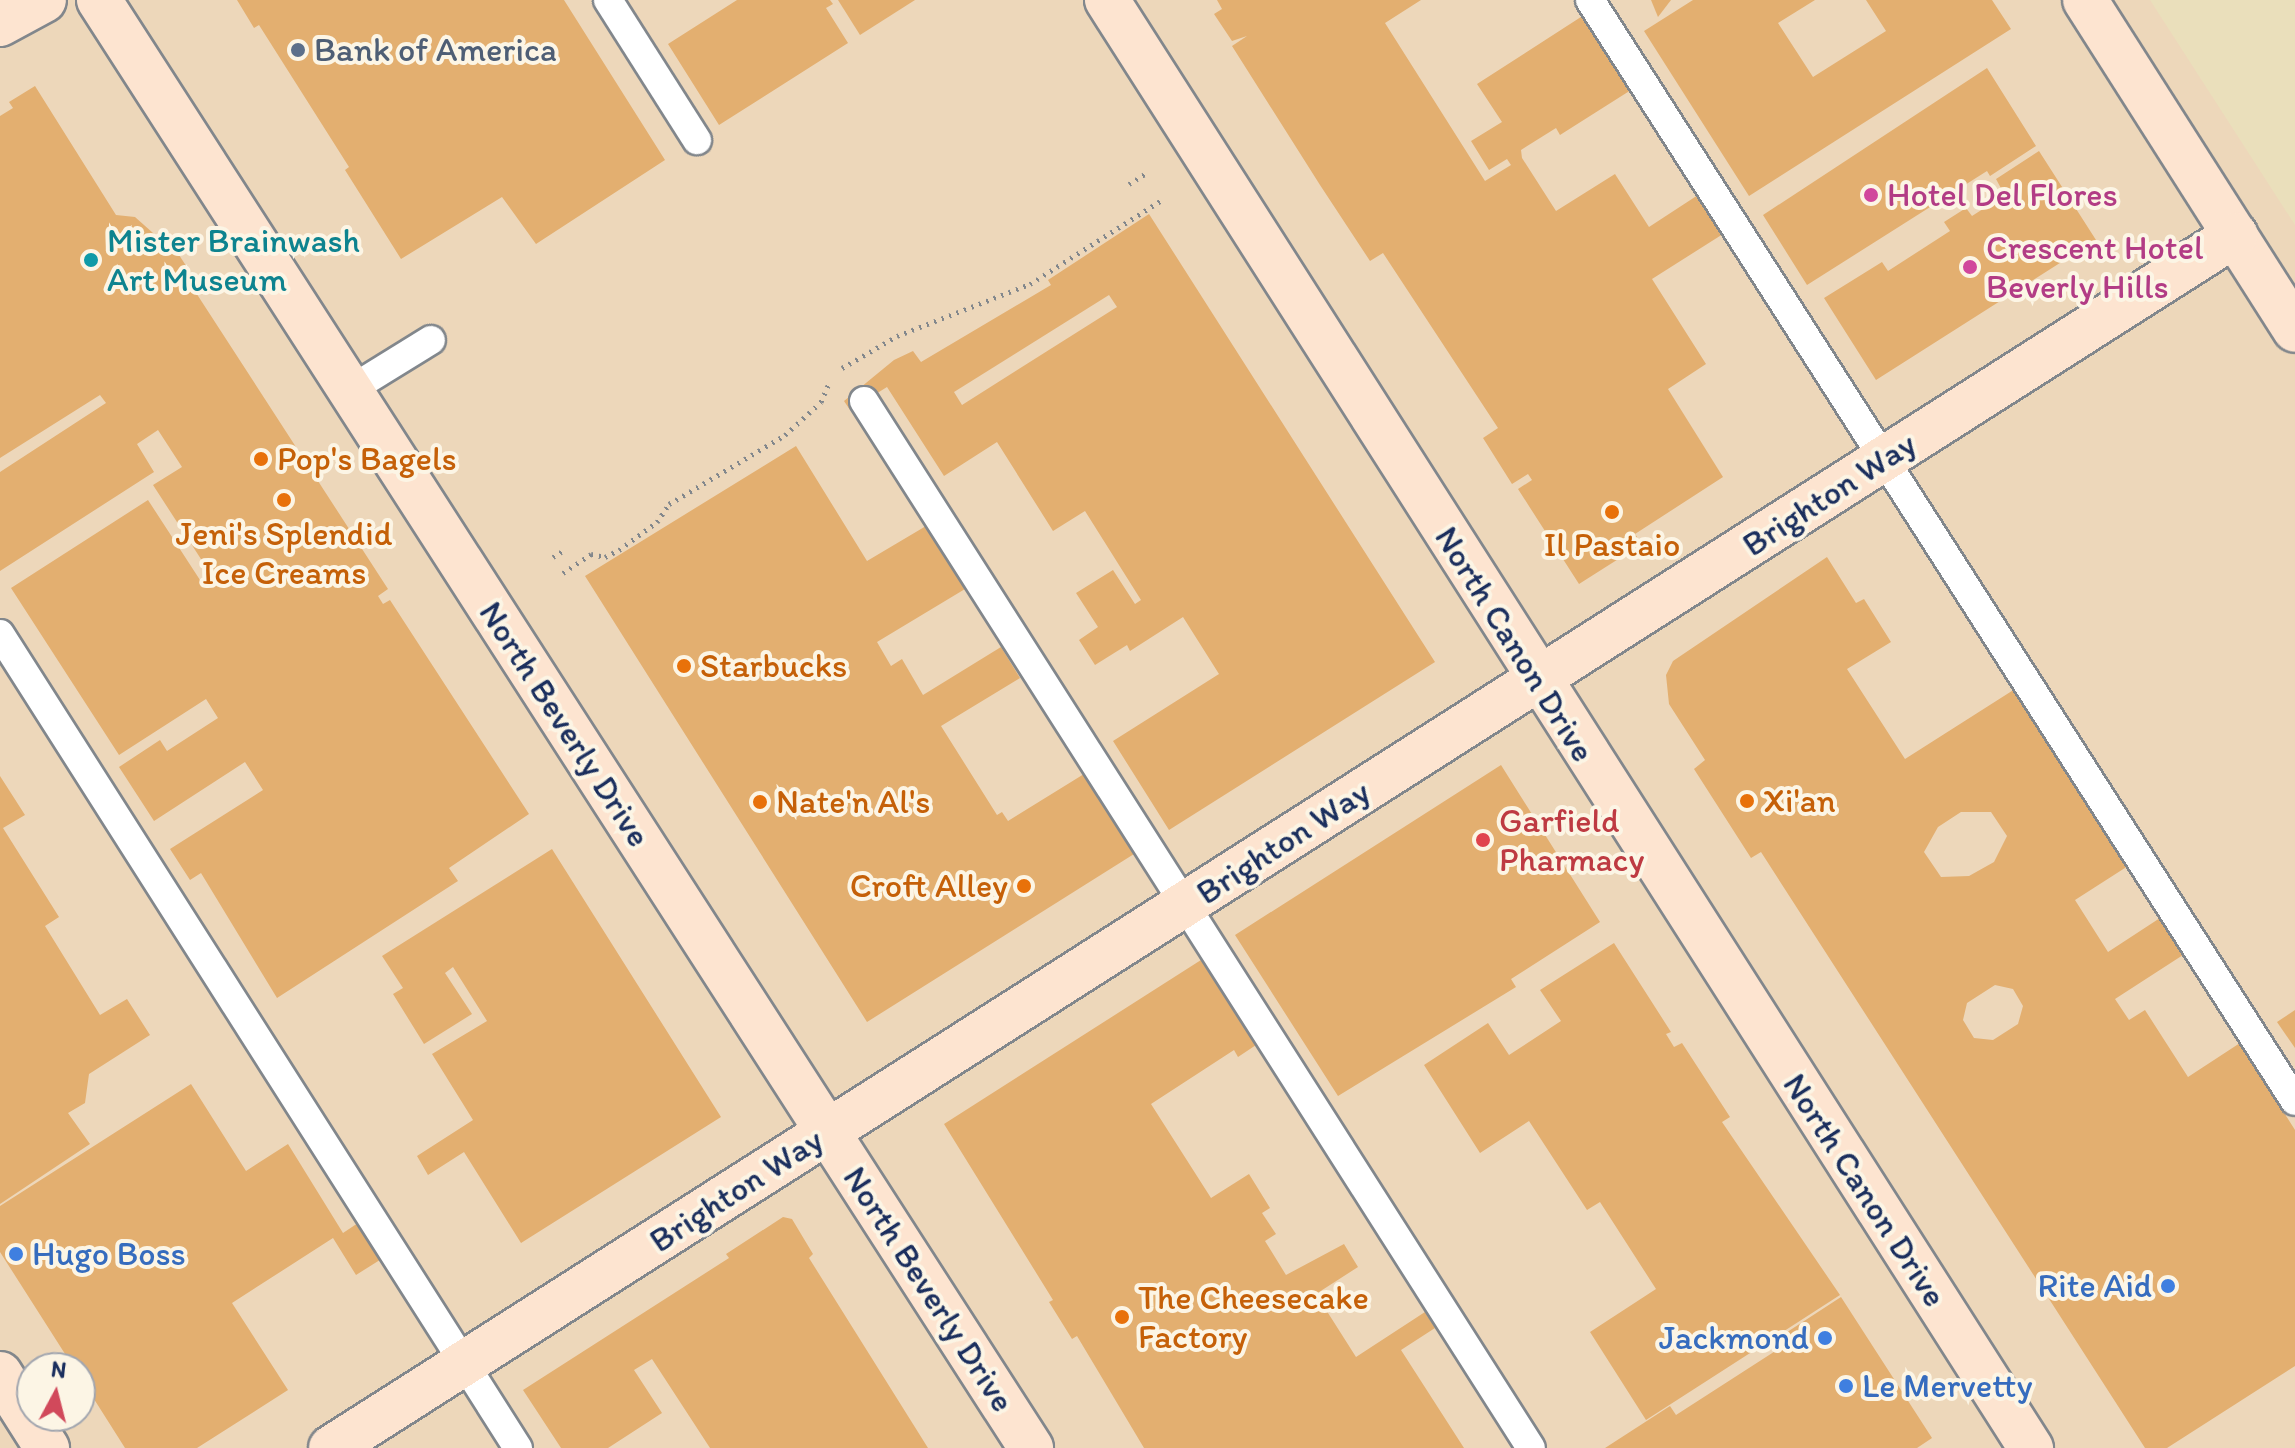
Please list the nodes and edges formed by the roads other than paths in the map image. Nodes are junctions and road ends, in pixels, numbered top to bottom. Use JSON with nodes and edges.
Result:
{"nodes":[{"id":1,"x":44,"y":0,"type":"edge"},
{"id":2,"x":99,"y":0,"type":"edge"},
{"id":3,"x":608,"y":0,"type":"edge"},
{"id":4,"x":1107,"y":0,"type":"edge"},
{"id":5,"x":1590,"y":0,"type":"edge"},
{"id":6,"x":2085,"y":0,"type":"edge"},
{"id":7,"x":0,"y":24,"type":"edge"},
{"id":8,"x":697,"y":140,"type":"dead end"},
{"id":9,"x":2235,"y":235,"type":"junction"},
{"id":10,"x":2295,"y":330,"type":"edge"},
{"id":11,"x":431,"y":340,"type":"dead end"},
{"id":12,"x":350,"y":390,"type":"junction"},
{"id":13,"x":858,"y":392,"type":"dead end"},
{"id":14,"x":1884,"y":459,"type":"junction"},
{"id":15,"x":0,"y":634,"type":"edge"},
{"id":16,"x":1536,"y":677,"type":"junction"},
{"id":17,"x":1185,"y":904,"type":"junction"},
{"id":18,"x":2295,"y":1101,"type":"edge"},
{"id":19,"x":828,"y":1131,"type":"junction"},
{"id":20,"x":464,"y":1364,"type":"junction"},
{"id":21,"x":0,"y":1374,"type":"edge"},
{"id":22,"x":47,"y":1448,"type":"edge"},
{"id":23,"x":331,"y":1448,"type":"edge"},
{"id":24,"x":518,"y":1448,"type":"edge"},
{"id":25,"x":1031,"y":1448,"type":"edge"},
{"id":26,"x":1531,"y":1448,"type":"edge"},
{"id":27,"x":2031,"y":1448,"type":"edge"}],
"edges":[{"from":1,"to":7,"type":"street"},
{"from":2,"to":12,"type":"street","name":"North Beverly Drive"},
{"from":3,"to":8,"type":"lane"},
{"from":4,"to":16,"type":"street","name":"North Canon Drive"},
{"from":5,"to":14,"type":"lane"},
{"from":6,"to":9,"type":"street"},
{"from":9,"to":10,"type":"street"},
{"from":9,"to":14,"type":"street","name":"Brighton Way"},
{"from":11,"to":12,"type":"lane"},
{"from":12,"to":19,"type":"street","name":"North Beverly Drive"},
{"from":13,"to":17,"type":"lane"},
{"from":14,"to":16,"type":"street","name":"Brighton Way"},
{"from":14,"to":18,"type":"lane"},
{"from":15,"to":20,"type":"lane"},
{"from":16,"to":17,"type":"street","name":"Brighton Way"},
{"from":16,"to":27,"type":"street","name":"North Canon Drive"},
{"from":17,"to":19,"type":"street","name":"Brighton Way"},
{"from":17,"to":26,"type":"lane"},
{"from":19,"to":20,"type":"street","name":"Brighton Way"},
{"from":19,"to":25,"type":"street","name":"North Beverly Drive"},
{"from":20,"to":23,"type":"street","name":"Brighton Way"},
{"from":20,"to":24,"type":"lane"},
{"from":21,"to":22,"type":"street"}]}
